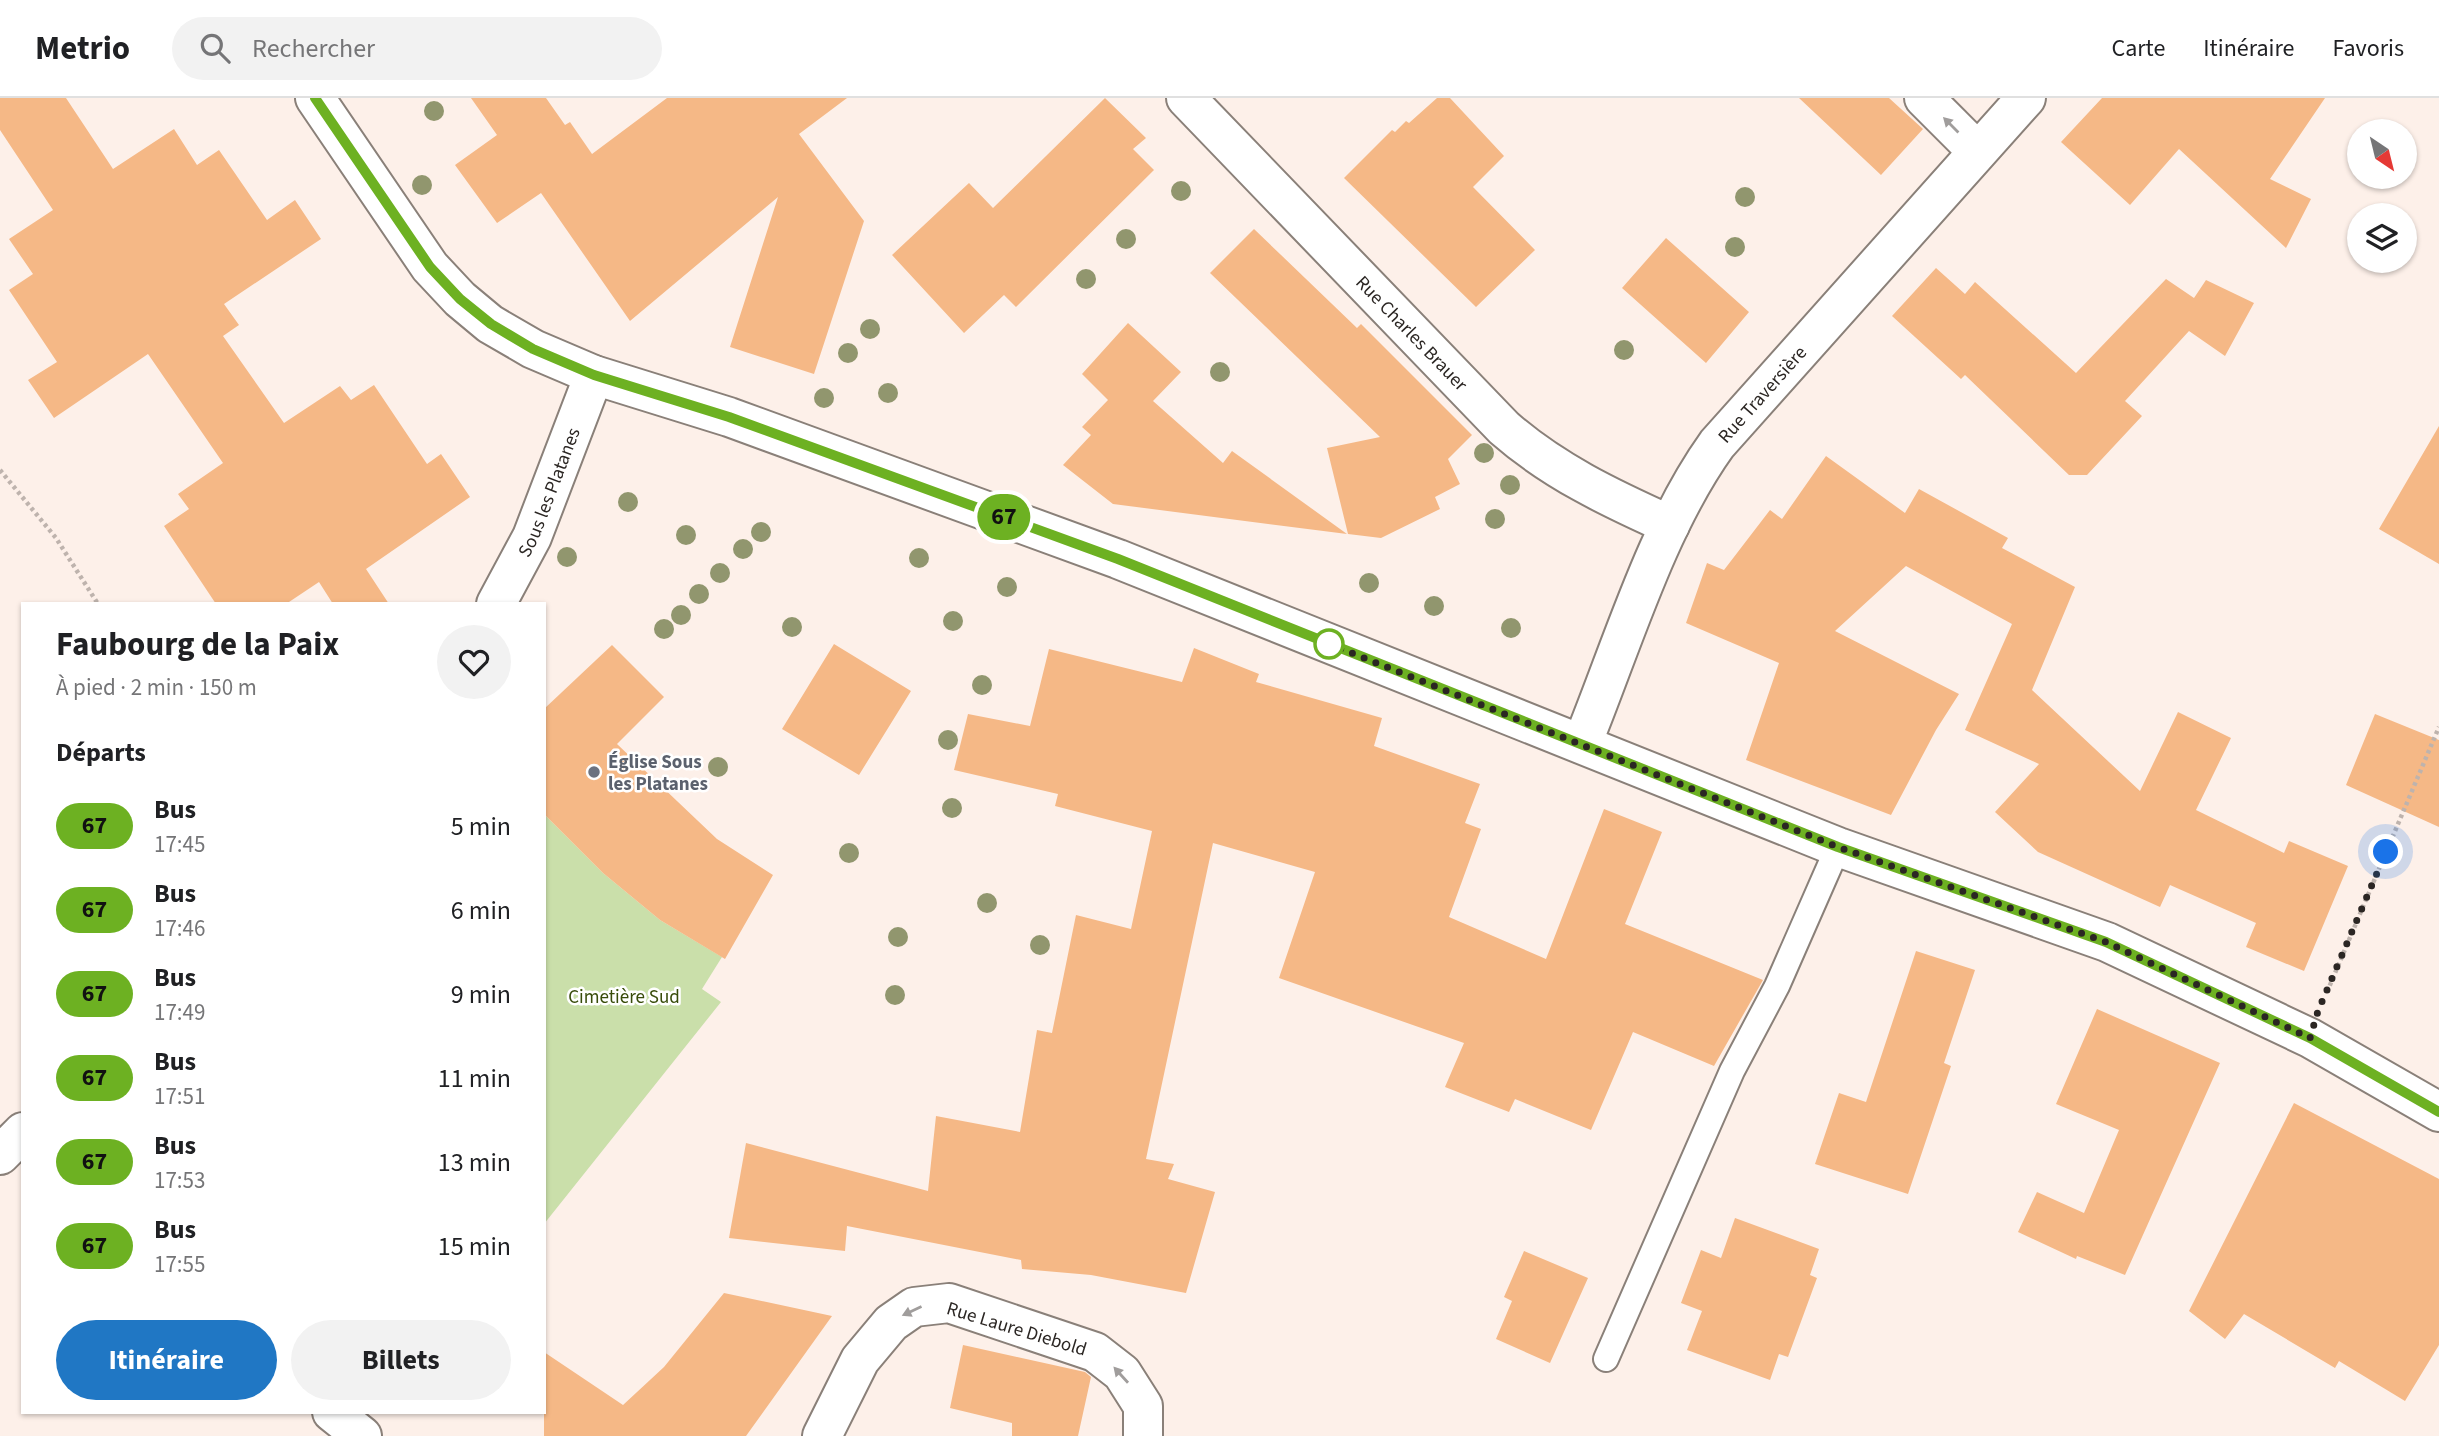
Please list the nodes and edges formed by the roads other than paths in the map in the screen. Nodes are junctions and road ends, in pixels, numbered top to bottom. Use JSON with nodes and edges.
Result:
{"nodes":[{"id":1,"x":315,"y":98,"type":"edge"},
{"id":2,"x":1186,"y":98,"type":"edge"},
{"id":3,"x":1924,"y":98,"type":"edge"},
{"id":4,"x":2026,"y":98,"type":"edge"},
{"id":5,"x":1977,"y":151,"type":"junction"},
{"id":6,"x":594,"y":375,"type":"junction"},
{"id":7,"x":1670,"y":524,"type":"junction"},
{"id":8,"x":497,"y":602,"type":"edge"},
{"id":9,"x":1582,"y":744,"type":"junction"},
{"id":10,"x":1838,"y":847,"type":"junction"},
{"id":11,"x":2439,"y":1112,"type":"edge"},
{"id":12,"x":1606,"y":1359,"type":"dead end"},
{"id":13,"x":334,"y":1414,"type":"edge"},
{"id":14,"x":362,"y":1436,"type":"edge"},
{"id":15,"x":821,"y":1436,"type":"edge"},
{"id":16,"x":1143,"y":1436,"type":"edge"}],
"edges":[{"from":1,"to":6,"type":"street"},
{"from":2,"to":7,"type":"street","name":"Rue Charles Brauer"},
{"from":5,"to":3,"type":"street","one_way":true},
{"from":4,"to":5,"type":"street","name":"Rue Traversière"},
{"from":5,"to":7,"type":"street","name":"Rue Traversière"},
{"from":6,"to":8,"type":"street","name":"Sous les Platanes"},
{"from":6,"to":9,"type":"street"},
{"from":7,"to":9,"type":"street","name":"Rue Traversière"},
{"from":9,"to":10,"type":"street"},
{"from":10,"to":11,"type":"street"},
{"from":10,"to":12,"type":"lane"},
{"from":13,"to":14,"type":"street"},
{"from":16,"to":15,"type":"street","name":"Rue Laure Diebold","one_way":true}]}
